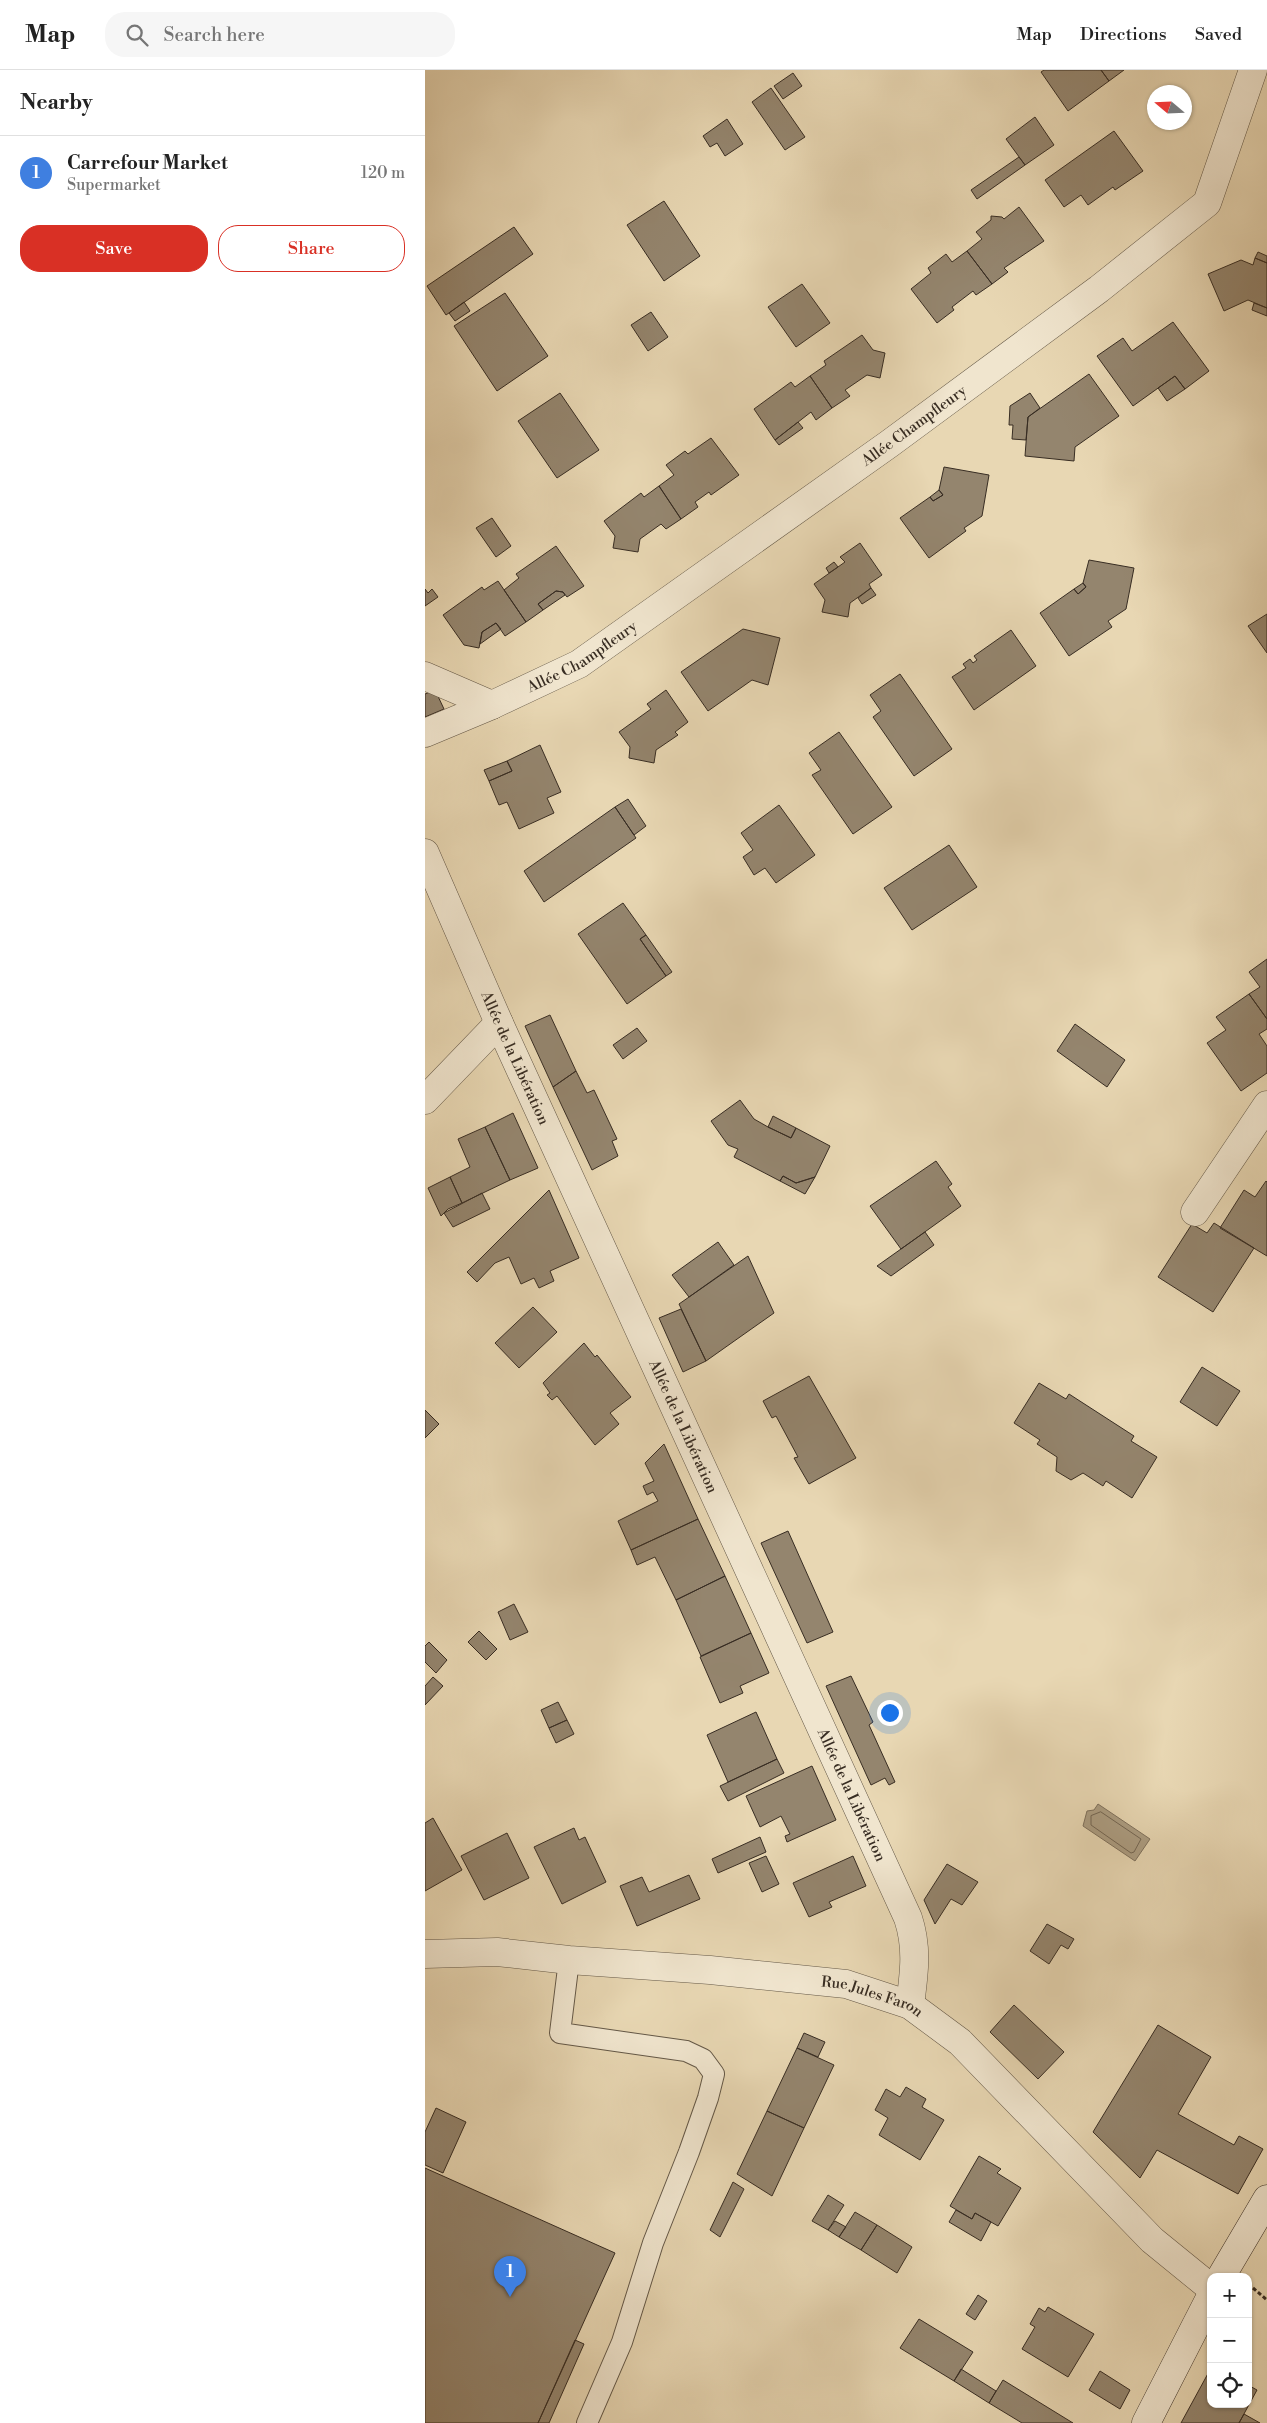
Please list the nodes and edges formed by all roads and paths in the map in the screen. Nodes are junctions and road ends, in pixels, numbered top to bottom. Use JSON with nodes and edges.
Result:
{"nodes":[{"id":1,"x":1253,"y":70,"type":"edge"},
{"id":2,"x":425,"y":676,"type":"edge"},
{"id":3,"x":491,"y":705,"type":"junction"},
{"id":4,"x":425,"y":733,"type":"edge"},
{"id":5,"x":425,"y":853,"type":"edge"},
{"id":6,"x":499,"y":1023,"type":"junction"},
{"id":7,"x":425,"y":1100,"type":"edge"},
{"id":8,"x":1267,"y":1105,"type":"edge"},
{"id":9,"x":1195,"y":1212,"type":"dead end"},
{"id":10,"x":425,"y":1954,"type":"edge"},
{"id":11,"x":569,"y":1960,"type":"junction"},
{"id":12,"x":910,"y":2005,"type":"junction"},
{"id":13,"x":1267,"y":2199,"type":"edge"},
{"id":14,"x":1223,"y":2273,"type":"edge"},
{"id":15,"x":1207,"y":2285,"type":"edge"},
{"id":16,"x":1252,"y":2288,"type":"edge"},
{"id":17,"x":1267,"y":2300,"type":"edge"},
{"id":18,"x":1207,"y":2304,"type":"edge"},
{"id":19,"x":587,"y":2423,"type":"edge"},
{"id":20,"x":1146,"y":2423,"type":"edge"}],
"edges":[{"from":1,"to":3,"type":"street","name":"Allée Champfleury"},
{"from":2,"to":3,"type":"street"},
{"from":3,"to":4,"type":"street","name":"Allée Champfleury"},
{"from":5,"to":6,"type":"street","name":"Allée de la Libération"},
{"from":6,"to":7,"type":"street"},
{"from":6,"to":12,"type":"street","name":"Allée de la Libération"},
{"from":8,"to":9,"type":"street"},
{"from":10,"to":11,"type":"street","name":"Rue Jules Faron"},
{"from":11,"to":12,"type":"street","name":"Rue Jules Faron"},
{"from":11,"to":19,"type":"lane"},
{"from":12,"to":15,"type":"street","name":"Rue Jules Faron"},
{"from":13,"to":14,"type":"street"},
{"from":16,"to":17,"type":"path"},
{"from":18,"to":20,"type":"street"}]}
